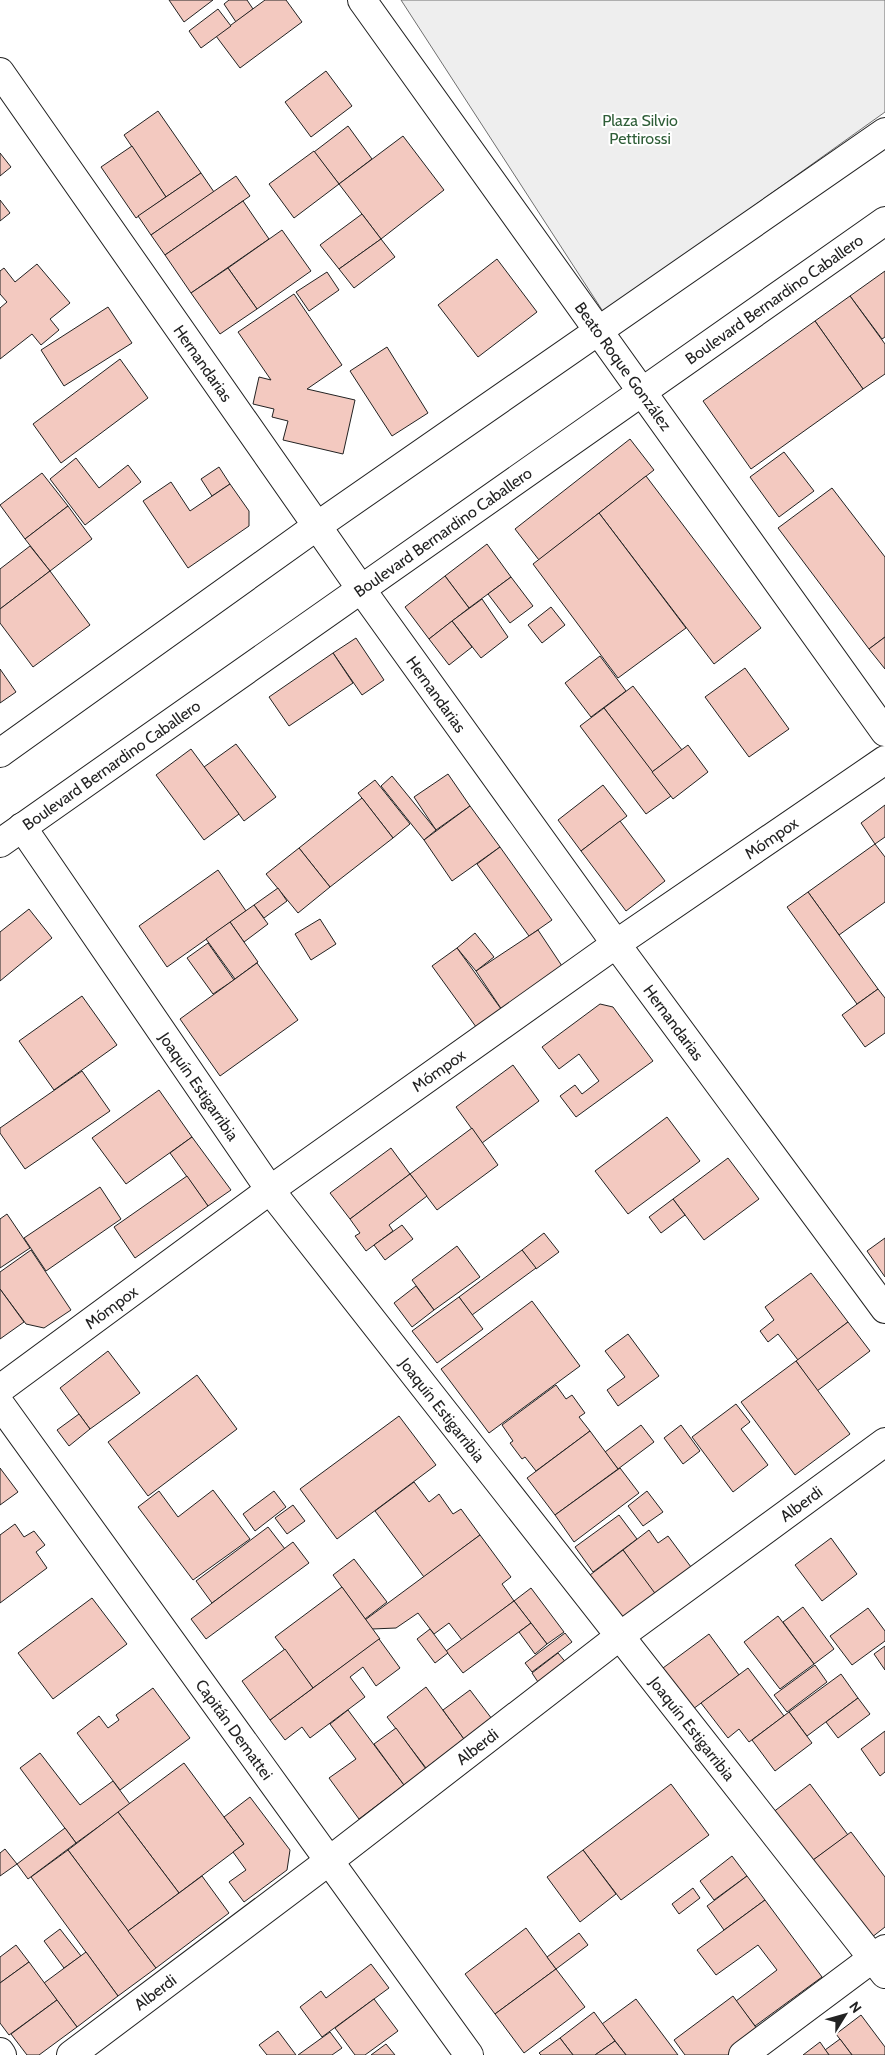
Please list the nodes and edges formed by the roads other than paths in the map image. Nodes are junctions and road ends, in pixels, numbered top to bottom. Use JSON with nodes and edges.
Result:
{"nodes":[{"id":1,"x":362,"y":0,"type":"edge"},
{"id":2,"x":0,"y":72,"type":"edge"},
{"id":3,"x":885,"y":132,"type":"edge"},
{"id":4,"x":885,"y":220,"type":"edge"},
{"id":5,"x":598,"y":331,"type":"junction"},
{"id":6,"x":641,"y":392,"type":"junction"},
{"id":7,"x":317,"y":526,"type":"junction"},
{"id":8,"x":361,"y":589,"type":"junction"},
{"id":9,"x":885,"y":732,"type":"edge"},
{"id":10,"x":0,"y":753,"type":"edge"},
{"id":11,"x":885,"y":760,"type":"edge"},
{"id":12,"x":22,"y":828,"type":"junction"},
{"id":13,"x":0,"y":843,"type":"edge"},
{"id":14,"x":616,"y":944,"type":"junction"},
{"id":15,"x":270,"y":1190,"type":"junction"},
{"id":16,"x":885,"y":1308,"type":"edge"},
{"id":17,"x":0,"y":1389,"type":"edge"},
{"id":18,"x":0,"y":1404,"type":"edge"},
{"id":19,"x":885,"y":1442,"type":"edge"},
{"id":20,"x":620,"y":1636,"type":"junction"},
{"id":21,"x":329,"y":1861,"type":"junction"},
{"id":22,"x":881,"y":1961,"type":"edge"},
{"id":23,"x":71,"y":2055,"type":"edge"},
{"id":24,"x":469,"y":2055,"type":"edge"},
{"id":25,"x":743,"y":2055,"type":"edge"}],
"edges":[{"from":1,"to":5,"type":"street","name":"Beato Roque González"},
{"from":2,"to":7,"type":"street","name":"Hernandarias"},
{"from":3,"to":5,"type":"street"},
{"from":4,"to":6,"type":"street","name":"Boulevard Bernardino Caballero"},
{"from":5,"to":6,"type":"street","name":"Beato Roque González"},
{"from":5,"to":7,"type":"street"},
{"from":6,"to":8,"type":"street","name":"Boulevard Bernardino Caballero"},
{"from":6,"to":9,"type":"street","name":"Beato Roque González"},
{"from":7,"to":8,"type":"street","name":"Hernandarias"},
{"from":7,"to":10,"type":"street"},
{"from":8,"to":12,"type":"street","name":"Boulevard Bernardino Caballero"},
{"from":8,"to":14,"type":"street","name":"Hernandarias"},
{"from":11,"to":14,"type":"street","name":"Mómpox"},
{"from":12,"to":13,"type":"street","name":"Boulevard Bernardino Caballero"},
{"from":12,"to":15,"type":"street","name":"Joaquín Estigarribia"},
{"from":14,"to":15,"type":"street","name":"Mómpox"},
{"from":14,"to":16,"type":"street","name":"Hernandarias"},
{"from":15,"to":17,"type":"street","name":"Mómpox"},
{"from":15,"to":20,"type":"street","name":"Joaquín Estigarribia"},
{"from":18,"to":21,"type":"street","name":"Capitán Demattei"},
{"from":19,"to":20,"type":"street","name":"Alberdi"},
{"from":20,"to":21,"type":"street","name":"Alberdi"},
{"from":20,"to":22,"type":"street","name":"Joaquín Estigarribia"},
{"from":21,"to":23,"type":"street","name":"Alberdi"},
{"from":21,"to":24,"type":"street","name":"Capitán Demattei"},
{"from":22,"to":25,"type":"street"}]}
